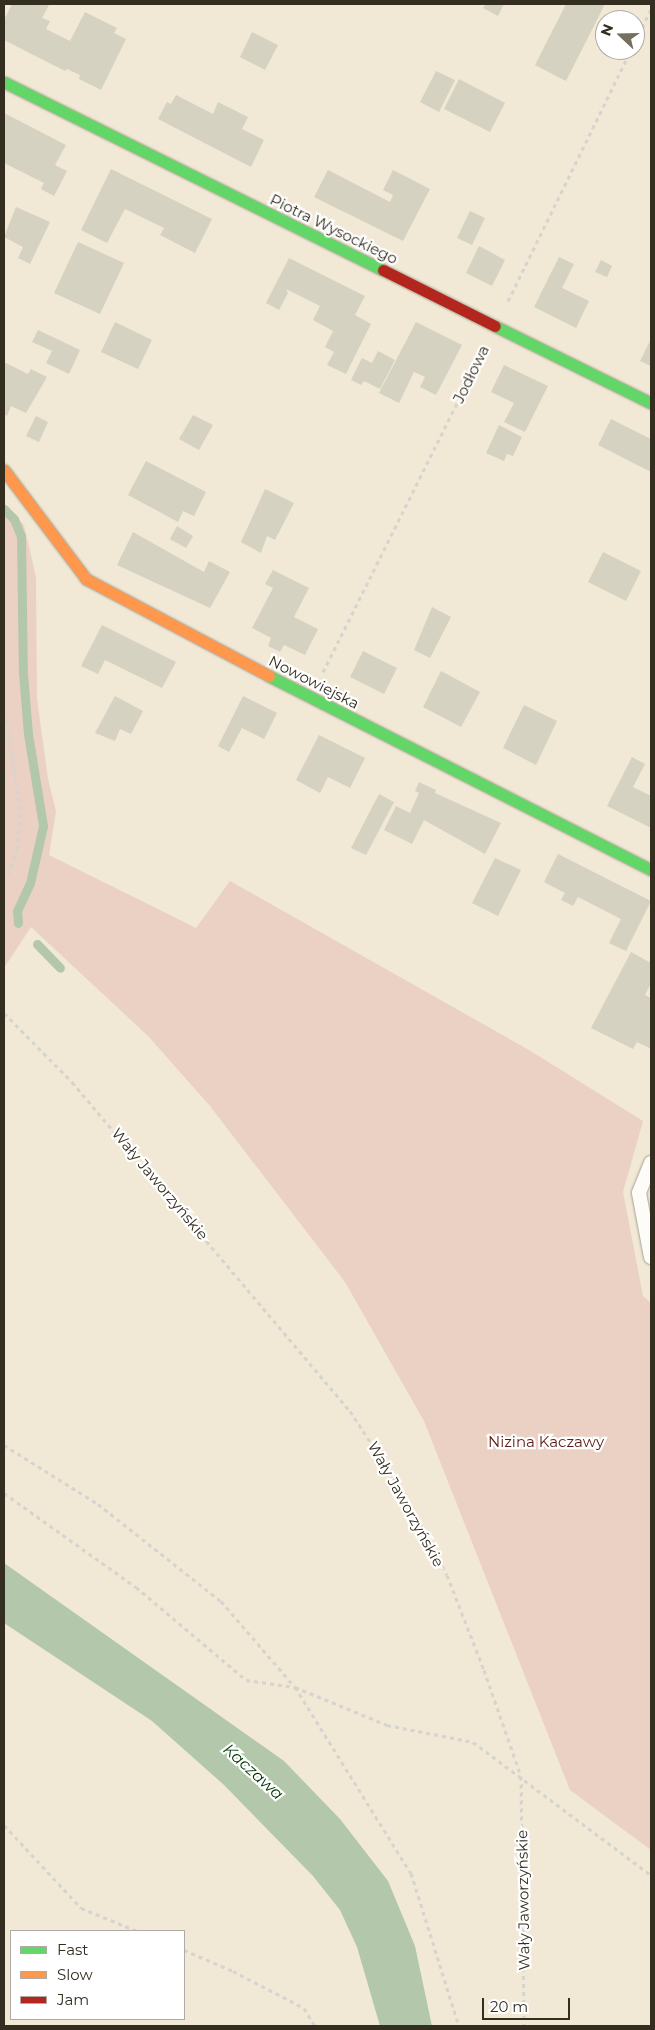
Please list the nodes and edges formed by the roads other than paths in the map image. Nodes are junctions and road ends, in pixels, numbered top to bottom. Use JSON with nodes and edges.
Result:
{"nodes":[{"id":1,"x":4,"y":82,"type":"edge"},
{"id":2,"x":651,"y":404,"type":"edge"},
{"id":3,"x":4,"y":470,"type":"edge"},
{"id":4,"x":651,"y":870,"type":"edge"},
{"id":5,"x":651,"y":1163,"type":"edge"},
{"id":6,"x":651,"y":1257,"type":"edge"}],
"edges":[{"from":1,"to":2,"type":"street","name":"Piotra Wysockiego"},
{"from":3,"to":4,"type":"street","name":"Nowowiejska"},
{"from":5,"to":6,"type":"lane"}]}
